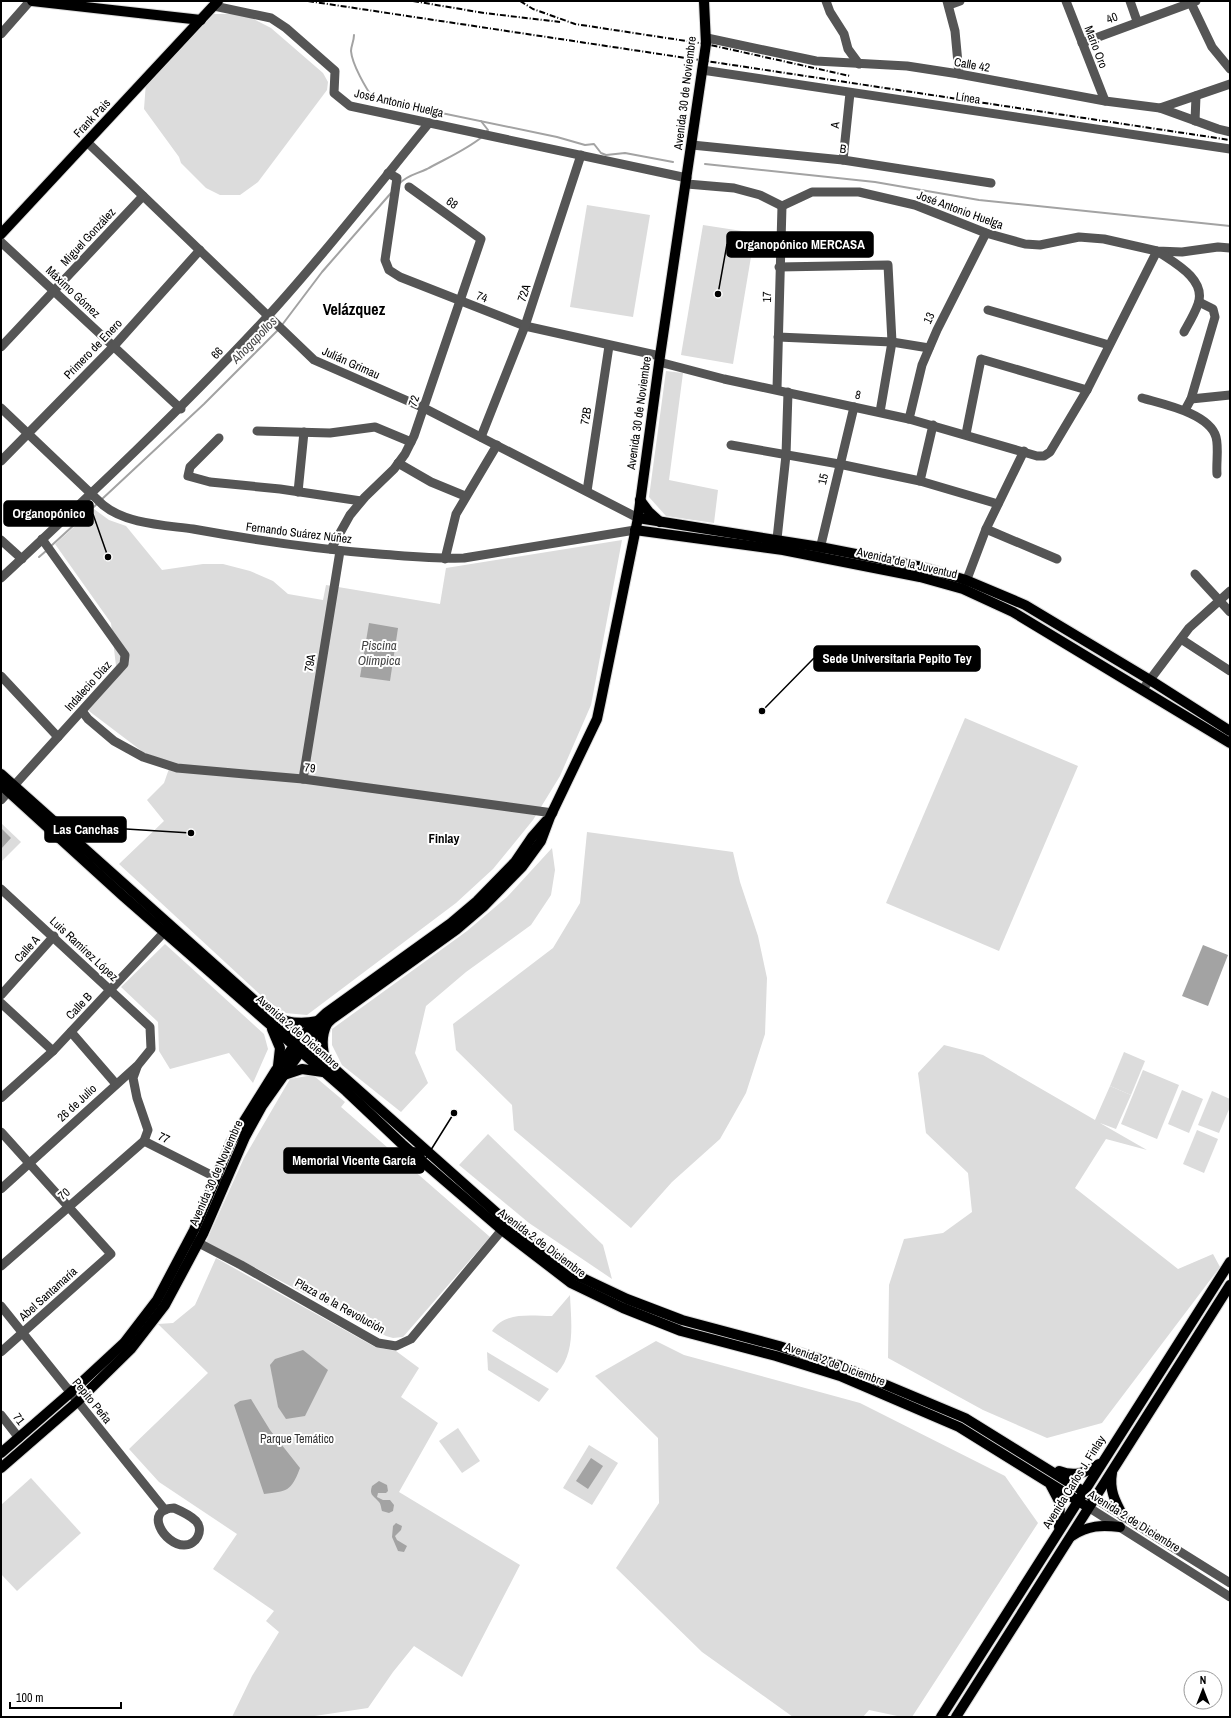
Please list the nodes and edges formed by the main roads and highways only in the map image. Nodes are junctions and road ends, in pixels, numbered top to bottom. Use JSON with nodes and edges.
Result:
{"nodes":[{"id":1,"x":31,"y":1,"type":"edge"},
{"id":2,"x":704,"y":1,"type":"edge"},
{"id":3,"x":216,"y":3,"type":"edge"},
{"id":4,"x":183,"y":19,"type":"junction"},
{"id":5,"x":201,"y":20,"type":"junction"},
{"id":6,"x":184,"y":39,"type":"junction"},
{"id":7,"x":1,"y":234,"type":"edge"},
{"id":8,"x":640,"y":500,"type":"junction"},
{"id":9,"x":638,"y":518,"type":"junction"},
{"id":10,"x":660,"y":522,"type":"junction"},
{"id":11,"x":635,"y":530,"type":"junction"},
{"id":12,"x":650,"y":532,"type":"junction"},
{"id":13,"x":632,"y":546,"type":"junction"},
{"id":14,"x":819,"y":552,"type":"junction"},
{"id":15,"x":965,"y":585,"type":"junction"},
{"id":16,"x":1230,"y":731,"type":"edge"},
{"id":17,"x":1230,"y":744,"type":"edge"},
{"id":18,"x":1,"y":774,"type":"edge"},
{"id":19,"x":8,"y":788,"type":"edge"},
{"id":20,"x":272,"y":1022,"type":"junction"},
{"id":21,"x":323,"y":1022,"type":"junction"},
{"id":22,"x":300,"y":1045,"type":"junction"},
{"id":23,"x":326,"y":1061,"type":"junction"},
{"id":24,"x":281,"y":1071,"type":"junction"},
{"id":25,"x":325,"y":1072,"type":"junction"},
{"id":26,"x":505,"y":1226,"type":"junction"},
{"id":27,"x":195,"y":1240,"type":"junction"},
{"id":28,"x":1230,"y":1262,"type":"edge"},
{"id":29,"x":1230,"y":1285,"type":"edge"},
{"id":30,"x":1,"y":1453,"type":"edge"},
{"id":31,"x":1103,"y":1462,"type":"junction"},
{"id":32,"x":1,"y":1468,"type":"edge"},
{"id":33,"x":1048,"y":1468,"type":"junction"},
{"id":34,"x":1113,"y":1468,"type":"junction"},
{"id":35,"x":1042,"y":1478,"type":"junction"},
{"id":36,"x":1084,"y":1491,"type":"junction"},
{"id":37,"x":1094,"y":1498,"type":"junction"},
{"id":38,"x":1078,"y":1501,"type":"junction"},
{"id":39,"x":1088,"y":1507,"type":"junction"},
{"id":40,"x":1123,"y":1516,"type":"road end"},
{"id":41,"x":1120,"y":1527,"type":"road end"},
{"id":42,"x":1059,"y":1531,"type":"junction"},
{"id":43,"x":1068,"y":1538,"type":"junction"},
{"id":44,"x":941,"y":1717,"type":"edge"},
{"id":45,"x":956,"y":1717,"type":"edge"}],
"edges":[{"from":1,"to":4,"type":"main road"},
{"from":2,"to":8,"type":"main road","name":"Avenida 30 de Noviembre"},
{"from":3,"to":5,"type":"main road","name":"Frank Pais"},
{"from":4,"to":5,"type":"main road"},
{"from":4,"to":6,"type":"main road"},
{"from":5,"to":6,"type":"main road","name":"Frank Pais"},
{"from":6,"to":7,"type":"main road","name":"Frank Pais"},
{"from":8,"to":9,"type":"main road","name":"Avenida 30 de Noviembre"},
{"from":8,"to":10,"type":"main road"},
{"from":9,"to":10,"type":"main road","name":"Avenida de la Juventud"},
{"from":9,"to":11,"type":"main road","name":"Avenida 30 de Noviembre"},
{"from":10,"to":14,"type":"main road","name":"Avenida de la Juventud"},
{"from":11,"to":12,"type":"main road","name":"Avenida de la Juventud"},
{"from":11,"to":13,"type":"main road","name":"Avenida 30 de Noviembre"},
{"from":12,"to":13,"type":"main road"},
{"from":12,"to":14,"type":"main road","name":"Avenida de la Juventud"},
{"from":13,"to":21,"type":"main road","name":"Avenida 30 de Noviembre"},
{"from":14,"to":15,"type":"main road","name":"Avenida de la Juventud"},
{"from":15,"to":16,"type":"main road","name":"Avenida de la Juventud"},
{"from":15,"to":17,"type":"main road","name":"Avenida de la Juventud"},
{"from":18,"to":19,"type":"main road","name":"Avenida 2 de Diciembre"},
{"from":19,"to":20,"type":"main road","name":"Avenida 2 de Diciembre"},
{"from":20,"to":21,"type":"main road"},
{"from":20,"to":22,"type":"main road","name":"Avenida 2 de Diciembre"},
{"from":20,"to":24,"type":"main road"},
{"from":21,"to":22,"type":"main road","name":"Avenida 30 de Noviembre"},
{"from":21,"to":23,"type":"main road"},
{"from":22,"to":23,"type":"main road","name":"Avenida 2 de Diciembre"},
{"from":22,"to":24,"type":"main road","name":"Avenida 30 de Noviembre"},
{"from":22,"to":25,"type":"main road","name":"Avenida 2 de Diciembre"},
{"from":23,"to":26,"type":"main road","name":"Avenida 2 de Diciembre"},
{"from":24,"to":25,"type":"main road"},
{"from":24,"to":27,"type":"main road","name":"Avenida 30 de Noviembre"},
{"from":25,"to":26,"type":"main road","name":"Avenida 2 de Diciembre"},
{"from":26,"to":33,"type":"main road","name":"Avenida 2 de Diciembre"},
{"from":26,"to":35,"type":"main road","name":"Avenida 2 de Diciembre"},
{"from":27,"to":30,"type":"main road","name":"Avenida 30 de Noviembre"},
{"from":27,"to":32,"type":"main road","name":"Avenida 30 de Noviembre"},
{"from":28,"to":31,"type":"main road","name":"Avenida Carlos J. Finlay"},
{"from":29,"to":34,"type":"main road","name":"Avenida Carlos J. Finlay"},
{"from":31,"to":33,"type":"main road"},
{"from":31,"to":36,"type":"main road","name":"Avenida Carlos J. Finlay"},
{"from":33,"to":36,"type":"main road","name":"Avenida 2 de Diciembre"},
{"from":34,"to":37,"type":"main road","name":"Avenida Carlos J. Finlay"},
{"from":34,"to":40,"type":"main road"},
{"from":35,"to":38,"type":"main road","name":"Avenida 2 de Diciembre"},
{"from":35,"to":42,"type":"main road"},
{"from":36,"to":37,"type":"main road","name":"Avenida 2 de Diciembre"},
{"from":36,"to":38,"type":"main road","name":"Avenida Carlos J. Finlay"},
{"from":37,"to":39,"type":"main road","name":"Avenida Carlos J. Finlay"},
{"from":38,"to":39,"type":"main road","name":"Avenida 2 de Diciembre"},
{"from":38,"to":42,"type":"main road","name":"Avenida Carlos J. Finlay"},
{"from":39,"to":43,"type":"main road","name":"Avenida Carlos J. Finlay"},
{"from":41,"to":43,"type":"main road"},
{"from":42,"to":44,"type":"main road","name":"Avenida Carlos J. Finlay"},
{"from":43,"to":45,"type":"main road","name":"Avenida Carlos J. Finlay"}]}
